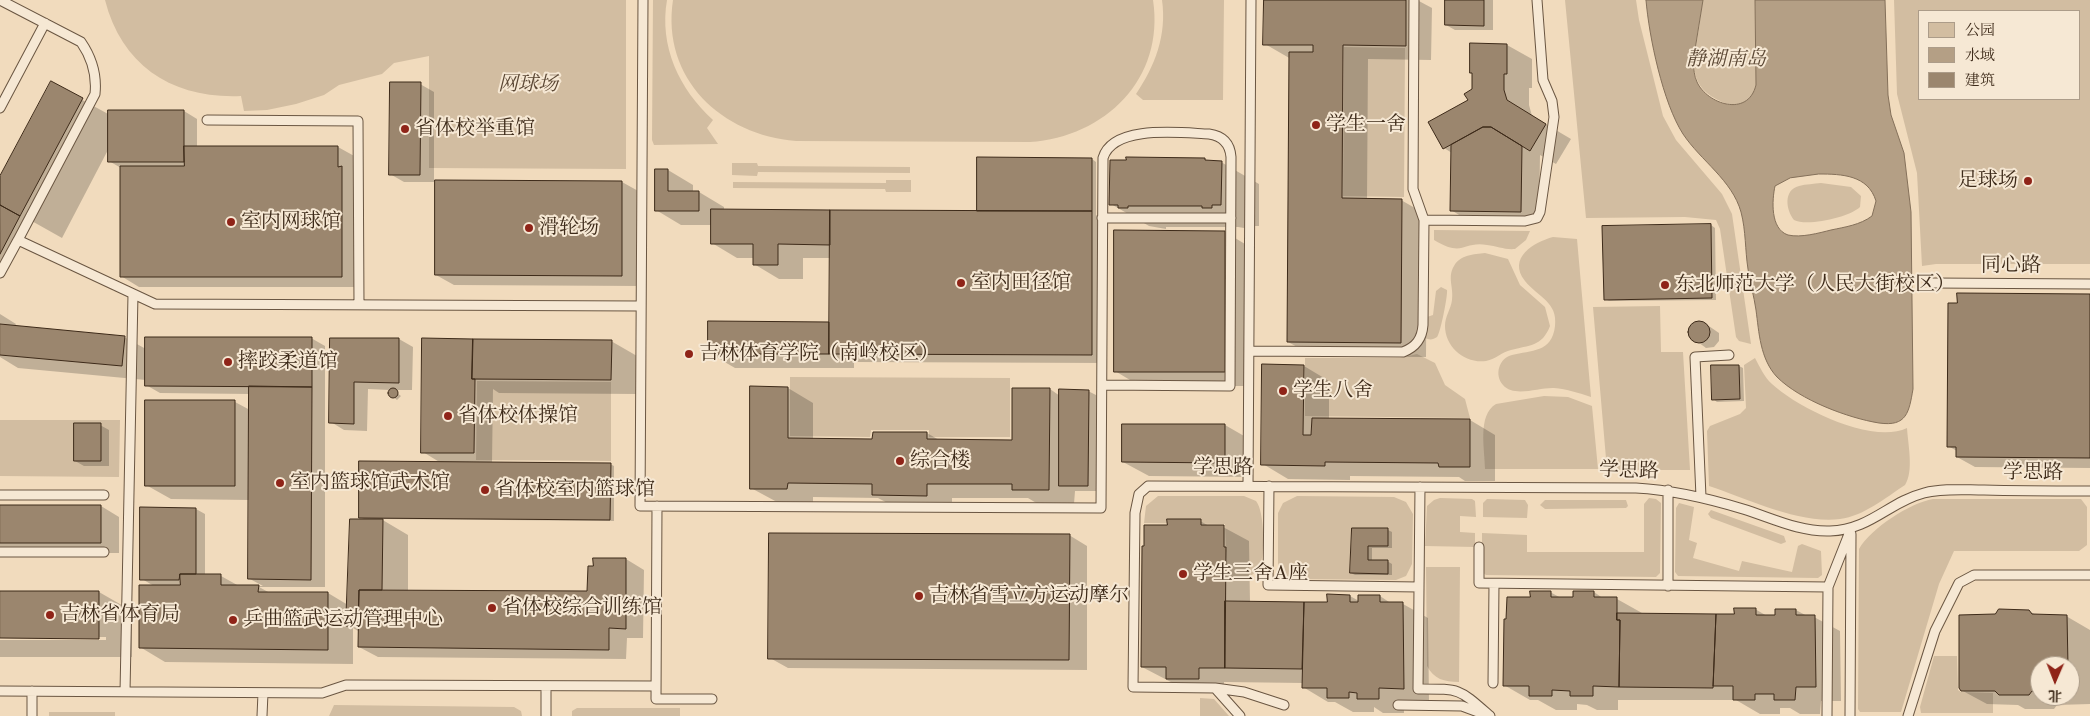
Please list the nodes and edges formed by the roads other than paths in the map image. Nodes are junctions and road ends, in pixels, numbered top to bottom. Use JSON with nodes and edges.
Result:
{"nodes":[{"id":1,"x":0,"y":0,"type":"edge"},
{"id":2,"x":643,"y":0,"type":"edge"},
{"id":3,"x":1251,"y":0,"type":"edge"},
{"id":4,"x":1414,"y":0,"type":"edge"},
{"id":5,"x":1537,"y":0,"type":"edge"},
{"id":6,"x":45,"y":23,"type":"junction"},
{"id":7,"x":0,"y":108,"type":"edge"},
{"id":8,"x":207,"y":120,"type":"dead end"},
{"id":9,"x":1102,"y":218,"type":"junction"},
{"id":10,"x":1231,"y":218,"type":"junction"},
{"id":11,"x":1424,"y":220,"type":"junction"},
{"id":12,"x":18,"y":240,"type":"junction"},
{"id":13,"x":0,"y":273,"type":"edge"},
{"id":14,"x":1932,"y":283,"type":"dead end"},
{"id":15,"x":2090,"y":284,"type":"edge"},
{"id":16,"x":133,"y":294,"type":"junction"},
{"id":17,"x":359,"y":305,"type":"junction"},
{"id":18,"x":641,"y":306,"type":"junction"},
{"id":19,"x":1249,"y":351,"type":"junction"},
{"id":20,"x":1729,"y":355,"type":"dead end"},
{"id":21,"x":1102,"y":385,"type":"junction"},
{"id":22,"x":1248,"y":486,"type":"junction"},
{"id":23,"x":1269,"y":486,"type":"junction"},
{"id":24,"x":1420,"y":487,"type":"junction"},
{"id":25,"x":1668,"y":490,"type":"junction"},
{"id":26,"x":2090,"y":491,"type":"edge"},
{"id":27,"x":0,"y":495,"type":"edge"},
{"id":28,"x":104,"y":495,"type":"dead end"},
{"id":29,"x":1701,"y":497,"type":"junction"},
{"id":30,"x":657,"y":506,"type":"junction"},
{"id":31,"x":1851,"y":529,"type":"junction"},
{"id":32,"x":1479,"y":547,"type":"dead end"},
{"id":33,"x":0,"y":552,"type":"edge"},
{"id":34,"x":104,"y":552,"type":"dead end"},
{"id":35,"x":2090,"y":575,"type":"edge"},
{"id":36,"x":1494,"y":584,"type":"junction"},
{"id":37,"x":1668,"y":586,"type":"junction"},
{"id":38,"x":1419,"y":587,"type":"junction"},
{"id":39,"x":1828,"y":587,"type":"junction"},
{"id":40,"x":1493,"y":683,"type":"dead end"},
{"id":41,"x":546,"y":686,"type":"junction"},
{"id":42,"x":656,"y":686,"type":"junction"},
{"id":43,"x":1215,"y":688,"type":"junction"},
{"id":44,"x":0,"y":691,"type":"edge"},
{"id":45,"x":32,"y":691,"type":"junction"},
{"id":46,"x":125,"y":692,"type":"junction"},
{"id":47,"x":262,"y":693,"type":"junction"},
{"id":48,"x":712,"y":699,"type":"dead end"},
{"id":49,"x":1284,"y":705,"type":"dead end"},
{"id":50,"x":1398,"y":705,"type":"dead end"},
{"id":51,"x":32,"y":716,"type":"edge"},
{"id":52,"x":262,"y":716,"type":"edge"},
{"id":53,"x":546,"y":716,"type":"edge"},
{"id":54,"x":1240,"y":716,"type":"edge"},
{"id":55,"x":1490,"y":716,"type":"edge"},
{"id":56,"x":1827,"y":716,"type":"edge"},
{"id":57,"x":1850,"y":716,"type":"edge"},
{"id":58,"x":1908,"y":716,"type":"edge"}],
"edges":[{"from":1,"to":6,"type":"lane"},
{"from":2,"to":18,"type":"lane"},
{"from":3,"to":19,"type":"lane"},
{"from":4,"to":11,"type":"lane"},
{"from":5,"to":11,"type":"lane"},
{"from":6,"to":7,"type":"lane"},
{"from":6,"to":12,"type":"lane"},
{"from":8,"to":17,"type":"lane"},
{"from":9,"to":10,"type":"lane"},
{"from":9,"to":10,"type":"lane"},
{"from":9,"to":21,"type":"lane"},
{"from":10,"to":21,"type":"lane"},
{"from":11,"to":19,"type":"lane"},
{"from":12,"to":13,"type":"lane"},
{"from":12,"to":16,"type":"lane"},
{"from":14,"to":15,"type":"lane","name":"同心路"},
{"from":16,"to":17,"type":"lane"},
{"from":16,"to":46,"type":"lane"},
{"from":17,"to":18,"type":"lane"},
{"from":18,"to":30,"type":"lane"},
{"from":19,"to":22,"type":"lane"},
{"from":20,"to":29,"type":"lane"},
{"from":21,"to":30,"type":"lane"},
{"from":22,"to":23,"type":"lane","name":"学思路"},
{"from":22,"to":43,"type":"lane","name":"学思路"},
{"from":23,"to":24,"type":"lane","name":"学思路"},
{"from":23,"to":38,"type":"lane"},
{"from":24,"to":25,"type":"lane","name":"学思路"},
{"from":24,"to":38,"type":"lane"},
{"from":25,"to":29,"type":"lane","name":"学思路"},
{"from":25,"to":37,"type":"lane"},
{"from":26,"to":31,"type":"lane","name":"学思路"},
{"from":27,"to":28,"type":"lane"},
{"from":29,"to":31,"type":"lane","name":"学思路"},
{"from":30,"to":42,"type":"lane"},
{"from":31,"to":39,"type":"lane"},
{"from":31,"to":57,"type":"lane"},
{"from":32,"to":36,"type":"lane"},
{"from":33,"to":34,"type":"lane"},
{"from":35,"to":58,"type":"lane"},
{"from":36,"to":37,"type":"lane"},
{"from":36,"to":40,"type":"lane"},
{"from":37,"to":39,"type":"lane"},
{"from":38,"to":55,"type":"lane"},
{"from":39,"to":56,"type":"lane"},
{"from":41,"to":42,"type":"lane"},
{"from":41,"to":47,"type":"lane"},
{"from":41,"to":53,"type":"lane"},
{"from":42,"to":48,"type":"lane"},
{"from":43,"to":49,"type":"lane"},
{"from":43,"to":54,"type":"lane"},
{"from":44,"to":45,"type":"lane"},
{"from":45,"to":46,"type":"lane"},
{"from":45,"to":51,"type":"lane"},
{"from":46,"to":47,"type":"lane"},
{"from":47,"to":52,"type":"lane"},
{"from":50,"to":55,"type":"lane"}]}
